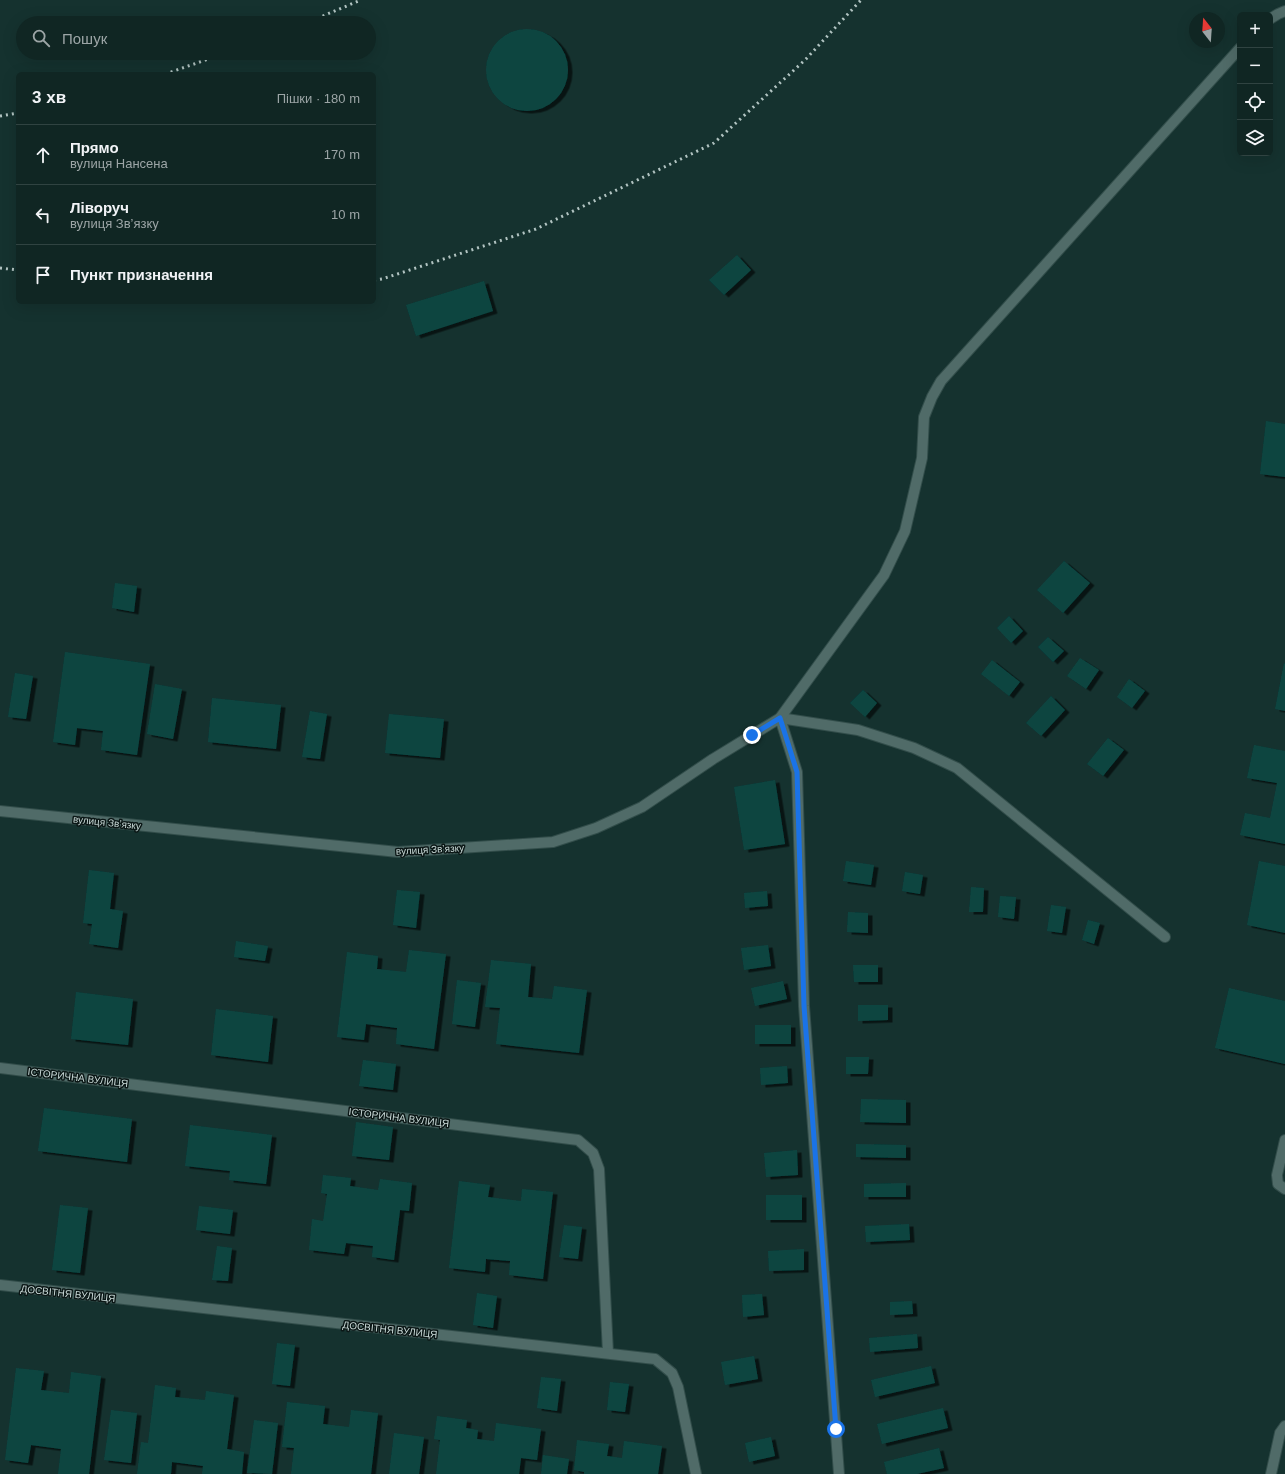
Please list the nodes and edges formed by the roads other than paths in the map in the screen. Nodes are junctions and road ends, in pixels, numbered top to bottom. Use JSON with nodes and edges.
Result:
{"nodes":[{"id":1,"x":1285,"y":11,"type":"edge"},
{"id":2,"x":1273,"y":17,"type":"edge"},
{"id":3,"x":1237,"y":51,"type":"edge"},
{"id":4,"x":780,"y":718,"type":"junction"},
{"id":5,"x":0,"y":811,"type":"edge"},
{"id":6,"x":1165,"y":937,"type":"dead end"},
{"id":7,"x":0,"y":1068,"type":"edge"},
{"id":8,"x":1285,"y":1140,"type":"edge"},
{"id":9,"x":1285,"y":1189,"type":"edge"},
{"id":10,"x":0,"y":1285,"type":"edge"},
{"id":11,"x":608,"y":1353,"type":"junction"},
{"id":12,"x":1285,"y":1426,"type":"edge"},
{"id":13,"x":696,"y":1474,"type":"edge"},
{"id":14,"x":839,"y":1474,"type":"edge"},
{"id":15,"x":1271,"y":1474,"type":"edge"}],
"edges":[{"from":1,"to":2,"type":"street"},
{"from":3,"to":4,"type":"street"},
{"from":4,"to":5,"type":"street","name":"вулиця Звʼязку"},
{"from":4,"to":6,"type":"street"},
{"from":4,"to":14,"type":"street"},
{"from":7,"to":11,"type":"street","name":"ІСТОРИЧНА ВУЛИЦЯ"},
{"from":8,"to":9,"type":"street"},
{"from":10,"to":11,"type":"street","name":"ДОСВІТНЯ ВУЛИЦЯ"},
{"from":11,"to":13,"type":"street","name":"ДОСВІТНЯ ВУЛИЦЯ"},
{"from":12,"to":15,"type":"street"}]}
